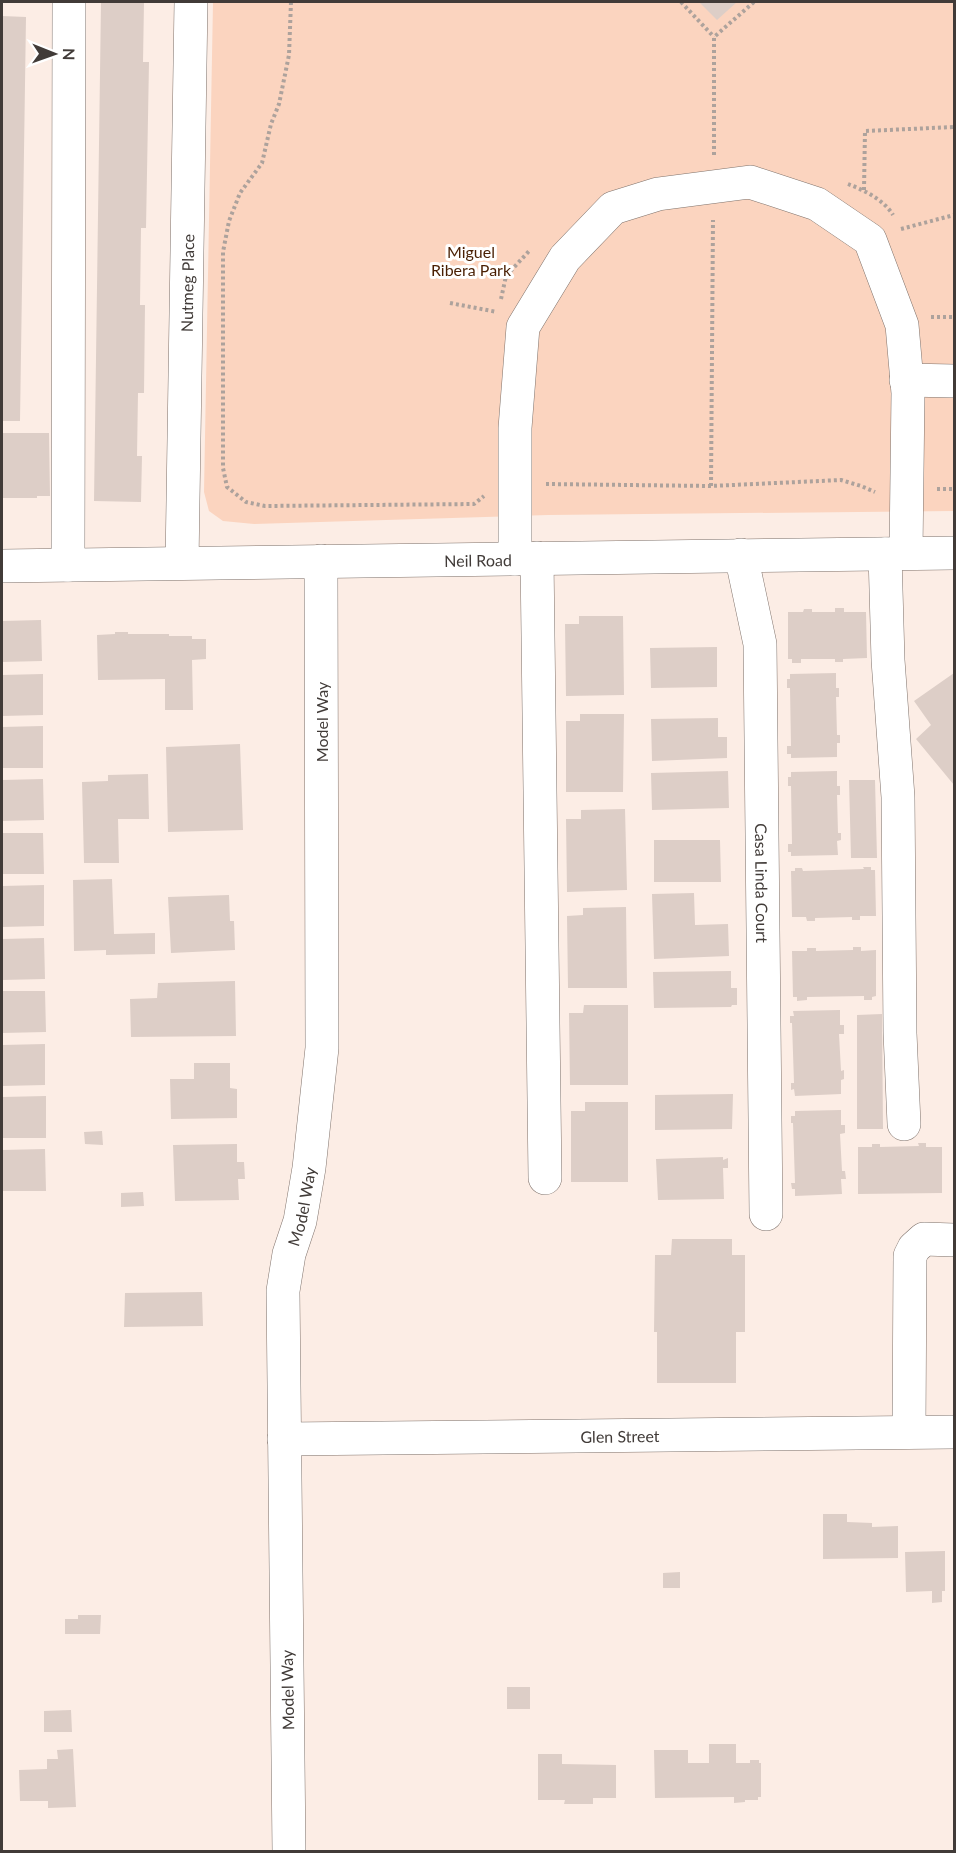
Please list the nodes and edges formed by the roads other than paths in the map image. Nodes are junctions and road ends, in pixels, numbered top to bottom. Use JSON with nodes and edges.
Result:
{"nodes":[{"id":1,"x":69,"y":2,"type":"edge"},
{"id":2,"x":191,"y":2,"type":"edge"},
{"id":3,"x":906,"y":380,"type":"junction"},
{"id":4,"x":954,"y":381,"type":"edge"},
{"id":5,"x":954,"y":553,"type":"edge"},
{"id":6,"x":895,"y":554,"type":"junction"},
{"id":7,"x":741,"y":555,"type":"junction"},
{"id":8,"x":526,"y":558,"type":"junction"},
{"id":9,"x":321,"y":561,"type":"junction"},
{"id":10,"x":182,"y":563,"type":"junction"},
{"id":11,"x":68,"y":565,"type":"junction"},
{"id":12,"x":2,"y":566,"type":"edge"},
{"id":13,"x":904,"y":1124,"type":"dead end"},
{"id":14,"x":545,"y":1178,"type":"dead end"},
{"id":15,"x":766,"y":1214,"type":"dead end"},
{"id":16,"x":954,"y":1240,"type":"edge"},
{"id":17,"x":909,"y":1432,"type":"junction"},
{"id":18,"x":954,"y":1432,"type":"edge"},
{"id":19,"x":284,"y":1439,"type":"junction"},
{"id":20,"x":289,"y":1851,"type":"edge"}],
"edges":[{"from":1,"to":11,"type":"street"},
{"from":2,"to":10,"type":"street","name":"Nutmeg Place"},
{"from":3,"to":4,"type":"street"},
{"from":3,"to":6,"type":"street"},
{"from":3,"to":8,"type":"street"},
{"from":5,"to":6,"type":"street","name":"Neil Road"},
{"from":6,"to":7,"type":"street","name":"Neil Road"},
{"from":6,"to":13,"type":"street"},
{"from":7,"to":8,"type":"street","name":"Neil Road"},
{"from":7,"to":15,"type":"street","name":"Casa Linda Court"},
{"from":8,"to":9,"type":"street","name":"Neil Road"},
{"from":8,"to":14,"type":"street"},
{"from":9,"to":10,"type":"street","name":"Neil Road"},
{"from":9,"to":19,"type":"street","name":"Model Way"},
{"from":10,"to":11,"type":"street","name":"Neil Road"},
{"from":11,"to":12,"type":"street","name":"Neil Road"},
{"from":16,"to":17,"type":"street"},
{"from":17,"to":18,"type":"street","name":"Glen Street"},
{"from":17,"to":19,"type":"street","name":"Glen Street"},
{"from":19,"to":20,"type":"street","name":"Model Way"}]}
